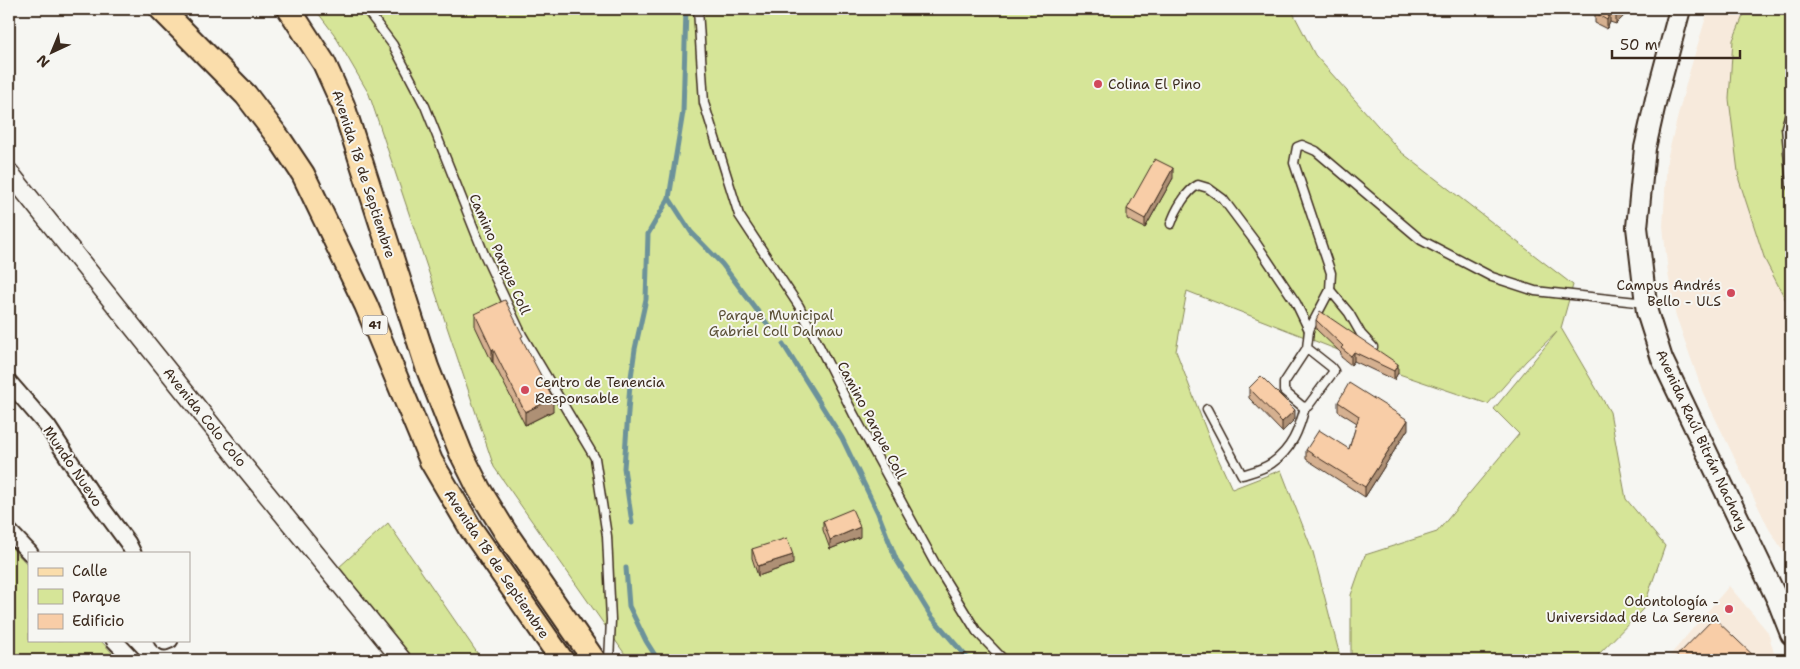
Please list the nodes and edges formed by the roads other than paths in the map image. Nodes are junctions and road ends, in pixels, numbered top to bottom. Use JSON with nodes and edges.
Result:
{"nodes":[{"id":1,"x":161,"y":9,"type":"edge"},
{"id":2,"x":289,"y":9,"type":"edge"},
{"id":3,"x":366,"y":9,"type":"edge"},
{"id":4,"x":698,"y":9,"type":"edge"},
{"id":5,"x":1680,"y":9,"type":"edge"},
{"id":6,"x":1791,"y":109,"type":"edge"},
{"id":7,"x":9,"y":172,"type":"edge"},
{"id":8,"x":1791,"y":186,"type":"edge"},
{"id":9,"x":1171,"y":224,"type":"dead end"},
{"id":10,"x":1330,"y":290,"type":"junction"},
{"id":11,"x":1646,"y":302,"type":"junction"},
{"id":12,"x":1310,"y":330,"type":"junction"},
{"id":13,"x":1373,"y":346,"type":"edge"},
{"id":14,"x":1307,"y":348,"type":"junction"},
{"id":15,"x":9,"y":382,"type":"edge"},
{"id":16,"x":1305,"y":407,"type":"junction"},
{"id":17,"x":1207,"y":409,"type":"dead end"},
{"id":18,"x":9,"y":531,"type":"edge"},
{"id":19,"x":29,"y":552,"type":"edge"},
{"id":20,"x":133,"y":552,"type":"edge"},
{"id":21,"x":1778,"y":601,"type":"junction"},
{"id":22,"x":1791,"y":619,"type":"edge"},
{"id":23,"x":1791,"y":634,"type":"edge"},
{"id":24,"x":116,"y":642,"type":"edge"},
{"id":25,"x":133,"y":660,"type":"edge"},
{"id":26,"x":402,"y":660,"type":"edge"},
{"id":27,"x":562,"y":660,"type":"edge"},
{"id":28,"x":594,"y":660,"type":"edge"},
{"id":29,"x":609,"y":660,"type":"edge"},
{"id":30,"x":1004,"y":660,"type":"edge"}],
"edges":[{"from":1,"to":27,"type":"main road","name":"Avenida 18 de Septiembre","number":"41"},
{"from":2,"to":28,"type":"main road","name":"Avenida 18 de Septiembre"},
{"from":3,"to":29,"type":"lane","name":"Camino Parque Coll"},
{"from":4,"to":30,"type":"lane","name":"Camino Parque Coll"},
{"from":5,"to":11,"type":"main road","name":"Avenida Raúl Bitrán Nachary"},
{"from":6,"to":8,"type":"lane"},
{"from":7,"to":26,"type":"street","name":"Avenida Colo Colo"},
{"from":9,"to":12,"type":"lane"},
{"from":10,"to":11,"type":"lane"},
{"from":10,"to":12,"type":"lane"},
{"from":10,"to":13,"type":"lane"},
{"from":11,"to":21,"type":"main road","name":"Avenida Raúl Bitrán Nachary"},
{"from":12,"to":14,"type":"lane"},
{"from":14,"to":16,"type":"lane"},
{"from":14,"to":16,"type":"lane"},
{"from":15,"to":20,"type":"street","name":"Mundo Nuevo"},
{"from":16,"to":17,"type":"lane"},
{"from":18,"to":19,"type":"street"},
{"from":21,"to":22,"type":"main road","name":"Avenida Raúl Bitrán Nachary"},
{"from":21,"to":23,"type":"main road","name":"Avenida Raúl Bitrán Nachary"},
{"from":24,"to":25,"type":"street"}]}
